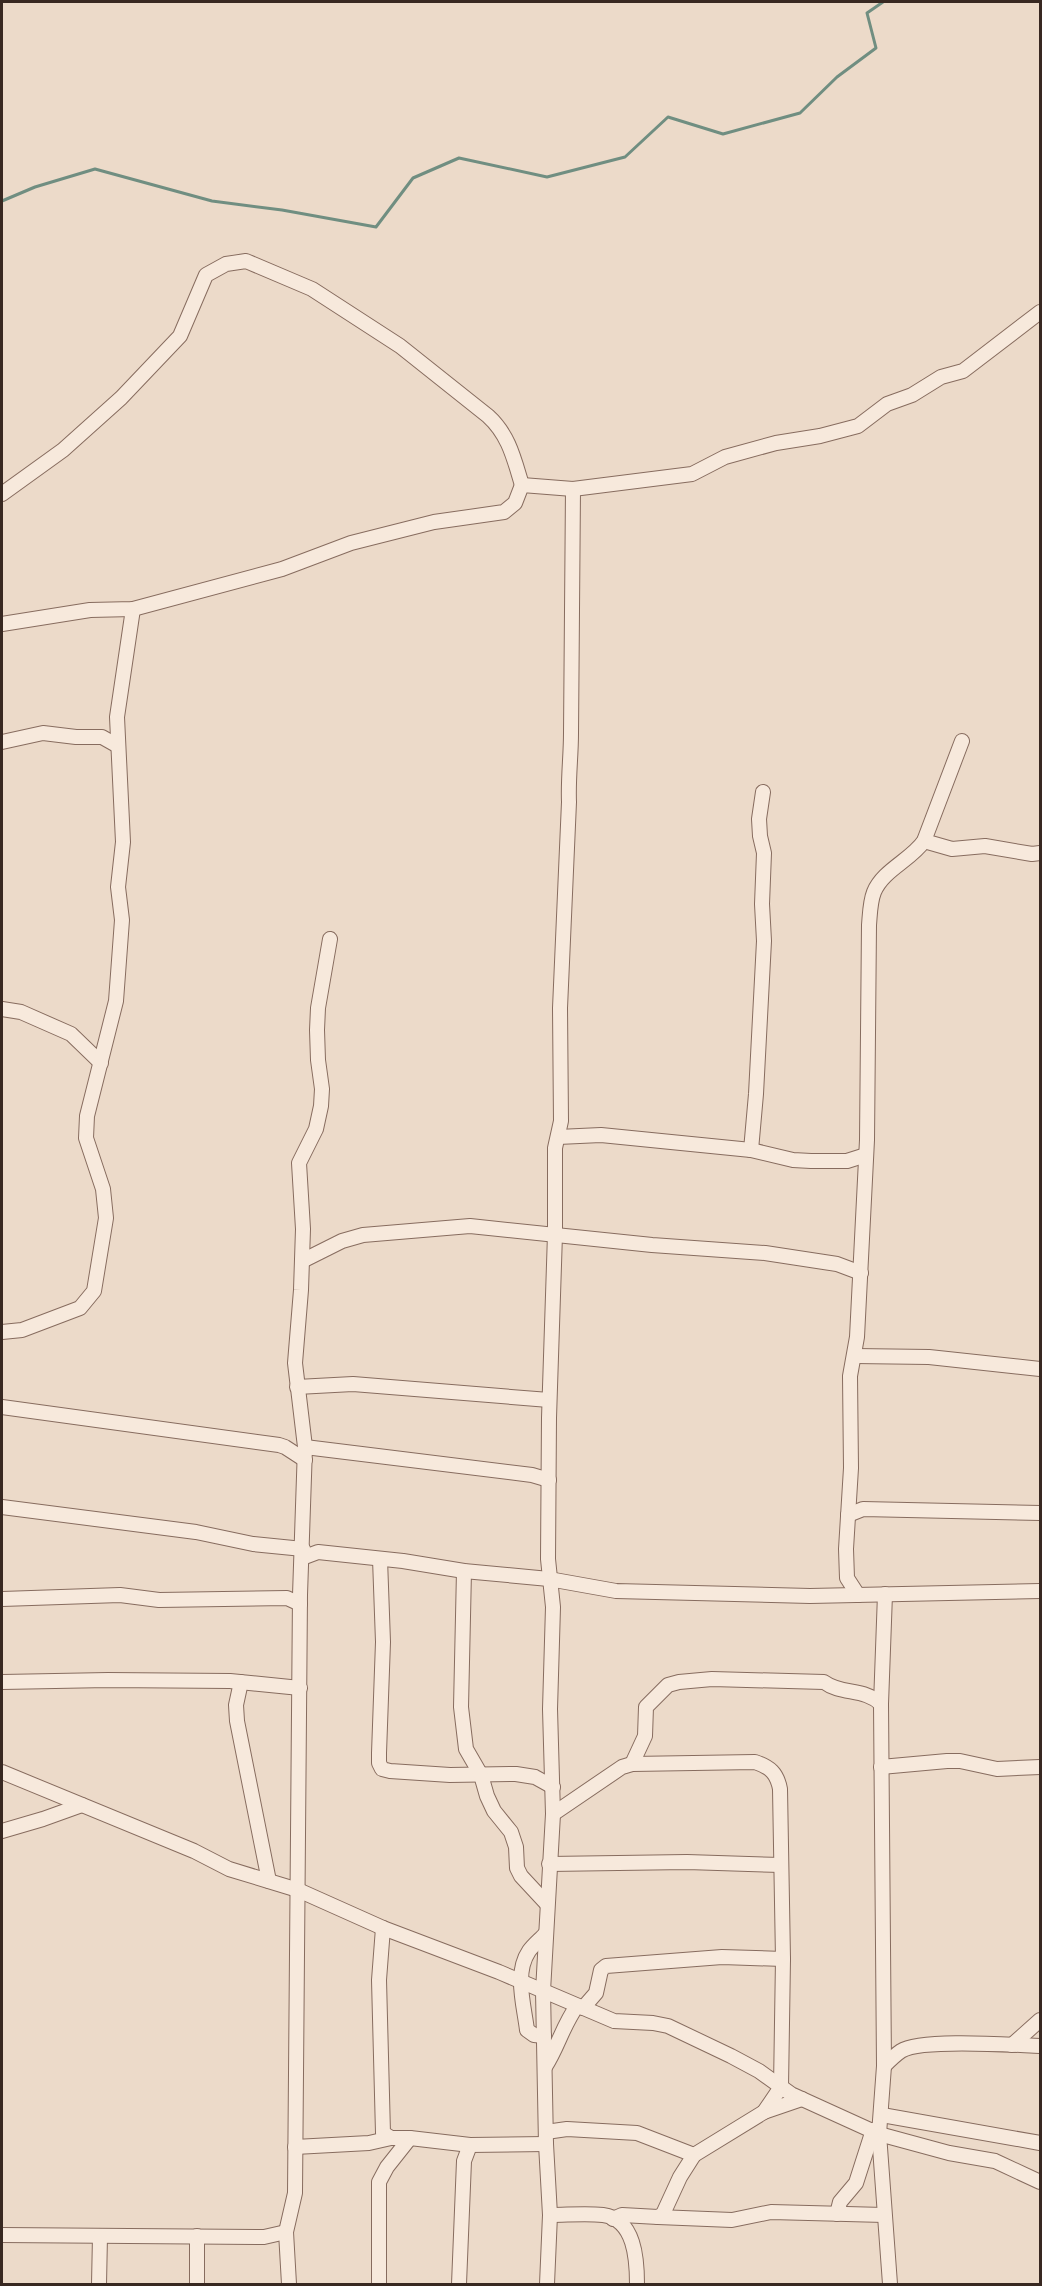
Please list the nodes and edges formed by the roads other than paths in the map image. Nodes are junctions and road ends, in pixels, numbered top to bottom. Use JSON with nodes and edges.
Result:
{"nodes":[{"id":1,"x":1041,"y":312,"type":"edge"},
{"id":2,"x":522,"y":485,"type":"junction"},
{"id":3,"x":573,"y":489,"type":"junction"},
{"id":4,"x":2,"y":494,"type":"edge"},
{"id":5,"x":133,"y":609,"type":"junction"},
{"id":6,"x":2,"y":624,"type":"edge"},
{"id":7,"x":962,"y":741,"type":"dead end"},
{"id":8,"x":2,"y":742,"type":"edge"},
{"id":9,"x":118,"y":746,"type":"junction"},
{"id":10,"x":763,"y":792,"type":"dead end"},
{"id":11,"x":924,"y":842,"type":"junction"},
{"id":12,"x":1041,"y":853,"type":"edge"},
{"id":13,"x":330,"y":939,"type":"dead end"},
{"id":14,"x":2,"y":1009,"type":"edge"},
{"id":15,"x":101,"y":1063,"type":"junction"},
{"id":16,"x":558,"y":1137,"type":"junction"},
{"id":17,"x":751,"y":1150,"type":"junction"},
{"id":18,"x":866,"y":1155,"type":"junction"},
{"id":19,"x":555,"y":1234,"type":"junction"},
{"id":20,"x":302,"y":1261,"type":"junction"},
{"id":21,"x":861,"y":1273,"type":"junction"},
{"id":22,"x":2,"y":1332,"type":"edge"},
{"id":23,"x":855,"y":1356,"type":"junction"},
{"id":24,"x":1041,"y":1369,"type":"edge"},
{"id":25,"x":297,"y":1387,"type":"junction"},
{"id":26,"x":549,"y":1400,"type":"junction"},
{"id":27,"x":2,"y":1407,"type":"edge"},
{"id":28,"x":305,"y":1453,"type":"junction"},
{"id":29,"x":549,"y":1480,"type":"junction"},
{"id":30,"x":2,"y":1507,"type":"edge"},
{"id":31,"x":1041,"y":1513,"type":"edge"},
{"id":32,"x":848,"y":1515,"type":"junction"},
{"id":33,"x":303,"y":1548,"type":"junction"},
{"id":34,"x":380,"y":1559,"type":"junction"},
{"id":35,"x":464,"y":1571,"type":"junction"},
{"id":36,"x":847,"y":1578,"type":"junction"},
{"id":37,"x":549,"y":1579,"type":"junction"},
{"id":38,"x":301,"y":1587,"type":"junction"},
{"id":39,"x":1041,"y":1591,"type":"edge"},
{"id":40,"x":885,"y":1594,"type":"junction"},
{"id":41,"x":858,"y":1595,"type":"junction"},
{"id":42,"x":826,"y":1596,"type":"junction"},
{"id":43,"x":287,"y":1598,"type":"junction"},
{"id":44,"x":2,"y":1599,"type":"edge"},
{"id":45,"x":300,"y":1604,"type":"junction"},
{"id":46,"x":2,"y":1682,"type":"edge"},
{"id":47,"x":241,"y":1682,"type":"junction"},
{"id":48,"x":300,"y":1688,"type":"junction"},
{"id":49,"x":881,"y":1704,"type":"junction"},
{"id":50,"x":632,"y":1764,"type":"junction"},
{"id":51,"x":881,"y":1767,"type":"junction"},
{"id":52,"x":1041,"y":1767,"type":"edge"},
{"id":53,"x":2,"y":1772,"type":"edge"},
{"id":54,"x":481,"y":1775,"type":"junction"},
{"id":55,"x":553,"y":1787,"type":"junction"},
{"id":56,"x":82,"y":1805,"type":"junction"},
{"id":57,"x":553,"y":1814,"type":"junction"},
{"id":58,"x":2,"y":1831,"type":"edge"},
{"id":59,"x":549,"y":1864,"type":"junction"},
{"id":60,"x":781,"y":1865,"type":"junction"},
{"id":61,"x":269,"y":1881,"type":"junction"},
{"id":62,"x":298,"y":1890,"type":"junction"},
{"id":63,"x":547,"y":1905,"type":"junction"},
{"id":64,"x":383,"y":1928,"type":"junction"},
{"id":65,"x":546,"y":1933,"type":"junction"},
{"id":66,"x":783,"y":1959,"type":"junction"},
{"id":67,"x":521,"y":1981,"type":"junction"},
{"id":68,"x":543,"y":1991,"type":"junction"},
{"id":69,"x":580,"y":2007,"type":"junction"},
{"id":70,"x":1041,"y":2020,"type":"edge"},
{"id":71,"x":544,"y":2036,"type":"junction"},
{"id":72,"x":1012,"y":2045,"type":"junction"},
{"id":73,"x":1041,"y":2046,"type":"edge"},
{"id":74,"x":884,"y":2066,"type":"junction"},
{"id":75,"x":545,"y":2068,"type":"junction"},
{"id":76,"x":781,"y":2087,"type":"junction"},
{"id":77,"x":802,"y":2099,"type":"junction"},
{"id":78,"x":764,"y":2112,"type":"junction"},
{"id":79,"x":882,"y":2115,"type":"junction"},
{"id":80,"x":876,"y":2132,"type":"junction"},
{"id":81,"x":410,"y":2138,"type":"junction"},
{"id":82,"x":546,"y":2138,"type":"junction"},
{"id":83,"x":391,"y":2139,"type":"junction"},
{"id":84,"x":1041,"y":2143,"type":"edge"},
{"id":85,"x":470,"y":2145,"type":"junction"},
{"id":86,"x":295,"y":2147,"type":"junction"},
{"id":87,"x":694,"y":2155,"type":"junction"},
{"id":88,"x":1041,"y":2182,"type":"edge"},
{"id":89,"x":837,"y":2214,"type":"junction"},
{"id":90,"x":550,"y":2215,"type":"junction"},
{"id":91,"x":637,"y":2215,"type":"junction"},
{"id":92,"x":884,"y":2215,"type":"junction"},
{"id":93,"x":658,"y":2217,"type":"junction"},
{"id":94,"x":613,"y":2219,"type":"junction"},
{"id":95,"x":626,"y":2230,"type":"junction"},
{"id":96,"x":286,"y":2232,"type":"junction"},
{"id":97,"x":2,"y":2235,"type":"edge"},
{"id":98,"x":100,"y":2236,"type":"junction"},
{"id":99,"x":197,"y":2236,"type":"junction"},
{"id":100,"x":264,"y":2237,"type":"junction"},
{"id":101,"x":287,"y":2252,"type":"junction"},
{"id":102,"x":99,"y":2284,"type":"edge"},
{"id":103,"x":197,"y":2284,"type":"edge"},
{"id":104,"x":289,"y":2284,"type":"edge"},
{"id":105,"x":380,"y":2284,"type":"edge"},
{"id":106,"x":459,"y":2284,"type":"edge"},
{"id":107,"x":547,"y":2284,"type":"edge"},
{"id":108,"x":637,"y":2284,"type":"edge"},
{"id":109,"x":890,"y":2284,"type":"edge"}],
"edges":[{"from":1,"to":3,"type":"street"},
{"from":2,"to":3,"type":"street"},
{"from":2,"to":4,"type":"street"},
{"from":2,"to":5,"type":"street"},
{"from":3,"to":16,"type":"street"},
{"from":5,"to":6,"type":"street"},
{"from":5,"to":9,"type":"street"},
{"from":7,"to":11,"type":"street"},
{"from":8,"to":9,"type":"street"},
{"from":9,"to":15,"type":"street"},
{"from":10,"to":17,"type":"street"},
{"from":11,"to":12,"type":"street"},
{"from":11,"to":18,"type":"street"},
{"from":13,"to":20,"type":"street"},
{"from":14,"to":15,"type":"street"},
{"from":15,"to":22,"type":"street"},
{"from":16,"to":17,"type":"street"},
{"from":16,"to":19,"type":"street"},
{"from":17,"to":18,"type":"street"},
{"from":18,"to":21,"type":"street"},
{"from":19,"to":20,"type":"street"},
{"from":19,"to":21,"type":"street"},
{"from":19,"to":26,"type":"street"},
{"from":20,"to":25,"type":"street"},
{"from":21,"to":23,"type":"street"},
{"from":23,"to":24,"type":"street"},
{"from":23,"to":32,"type":"street"},
{"from":25,"to":26,"type":"street"},
{"from":25,"to":28,"type":"street"},
{"from":26,"to":29,"type":"street"},
{"from":27,"to":28,"type":"street"},
{"from":28,"to":29,"type":"street"},
{"from":28,"to":33,"type":"street"},
{"from":29,"to":37,"type":"street"},
{"from":30,"to":33,"type":"street"},
{"from":31,"to":32,"type":"street"},
{"from":32,"to":36,"type":"street"},
{"from":33,"to":34,"type":"street"},
{"from":33,"to":38,"type":"street"},
{"from":34,"to":35,"type":"street"},
{"from":34,"to":54,"type":"street"},
{"from":35,"to":37,"type":"street"},
{"from":35,"to":54,"type":"street"},
{"from":36,"to":41,"type":"street"},
{"from":36,"to":42,"type":"street"},
{"from":37,"to":42,"type":"street"},
{"from":37,"to":55,"type":"street"},
{"from":38,"to":43,"type":"street"},
{"from":38,"to":45,"type":"street"},
{"from":39,"to":40,"type":"street"},
{"from":40,"to":41,"type":"street"},
{"from":40,"to":49,"type":"street"},
{"from":41,"to":42,"type":"street"},
{"from":43,"to":44,"type":"street"},
{"from":43,"to":45,"type":"street"},
{"from":45,"to":48,"type":"street"},
{"from":46,"to":47,"type":"street"},
{"from":47,"to":48,"type":"street"},
{"from":47,"to":61,"type":"street"},
{"from":48,"to":62,"type":"street"},
{"from":49,"to":50,"type":"street"},
{"from":49,"to":51,"type":"street"},
{"from":50,"to":57,"type":"street"},
{"from":50,"to":60,"type":"street"},
{"from":51,"to":52,"type":"street"},
{"from":51,"to":74,"type":"street"},
{"from":53,"to":56,"type":"street"},
{"from":54,"to":55,"type":"street"},
{"from":54,"to":63,"type":"street"},
{"from":55,"to":57,"type":"street"},
{"from":56,"to":58,"type":"street"},
{"from":56,"to":61,"type":"street"},
{"from":57,"to":59,"type":"street"},
{"from":59,"to":60,"type":"street"},
{"from":59,"to":63,"type":"street"},
{"from":60,"to":66,"type":"street"},
{"from":61,"to":62,"type":"street"},
{"from":62,"to":64,"type":"street"},
{"from":62,"to":86,"type":"street"},
{"from":63,"to":65,"type":"street"},
{"from":64,"to":67,"type":"street"},
{"from":64,"to":83,"type":"street"},
{"from":65,"to":67,"type":"street"},
{"from":65,"to":68,"type":"street"},
{"from":66,"to":69,"type":"street"},
{"from":66,"to":76,"type":"street"},
{"from":67,"to":68,"type":"street"},
{"from":67,"to":71,"type":"street"},
{"from":68,"to":69,"type":"street"},
{"from":68,"to":71,"type":"street"},
{"from":69,"to":75,"type":"street"},
{"from":69,"to":76,"type":"street"},
{"from":70,"to":72,"type":"street"},
{"from":71,"to":75,"type":"street"},
{"from":72,"to":73,"type":"street"},
{"from":72,"to":74,"type":"street"},
{"from":74,"to":79,"type":"street"},
{"from":75,"to":82,"type":"street"},
{"from":76,"to":77,"type":"street"},
{"from":76,"to":78,"type":"street"},
{"from":77,"to":78,"type":"street"},
{"from":77,"to":80,"type":"street"},
{"from":78,"to":87,"type":"street"},
{"from":79,"to":80,"type":"street"},
{"from":79,"to":84,"type":"street"},
{"from":80,"to":88,"type":"street"},
{"from":80,"to":89,"type":"street"},
{"from":80,"to":92,"type":"street"},
{"from":81,"to":83,"type":"street"},
{"from":81,"to":85,"type":"street"},
{"from":81,"to":105,"type":"street"},
{"from":82,"to":85,"type":"street"},
{"from":82,"to":87,"type":"street"},
{"from":82,"to":90,"type":"street"},
{"from":83,"to":86,"type":"street"},
{"from":85,"to":106,"type":"street"},
{"from":86,"to":96,"type":"street"},
{"from":87,"to":93,"type":"street"},
{"from":89,"to":92,"type":"street"},
{"from":89,"to":93,"type":"street"},
{"from":90,"to":94,"type":"street"},
{"from":90,"to":107,"type":"street"},
{"from":91,"to":93,"type":"street"},
{"from":91,"to":94,"type":"street"},
{"from":91,"to":95,"type":"street"},
{"from":92,"to":109,"type":"street"},
{"from":94,"to":95,"type":"street"},
{"from":95,"to":108,"type":"street"},
{"from":96,"to":100,"type":"street"},
{"from":96,"to":101,"type":"street"},
{"from":97,"to":98,"type":"street"},
{"from":98,"to":99,"type":"street"},
{"from":98,"to":102,"type":"street"},
{"from":99,"to":100,"type":"street"},
{"from":99,"to":103,"type":"street"},
{"from":100,"to":101,"type":"street"},
{"from":101,"to":104,"type":"street"}]}
